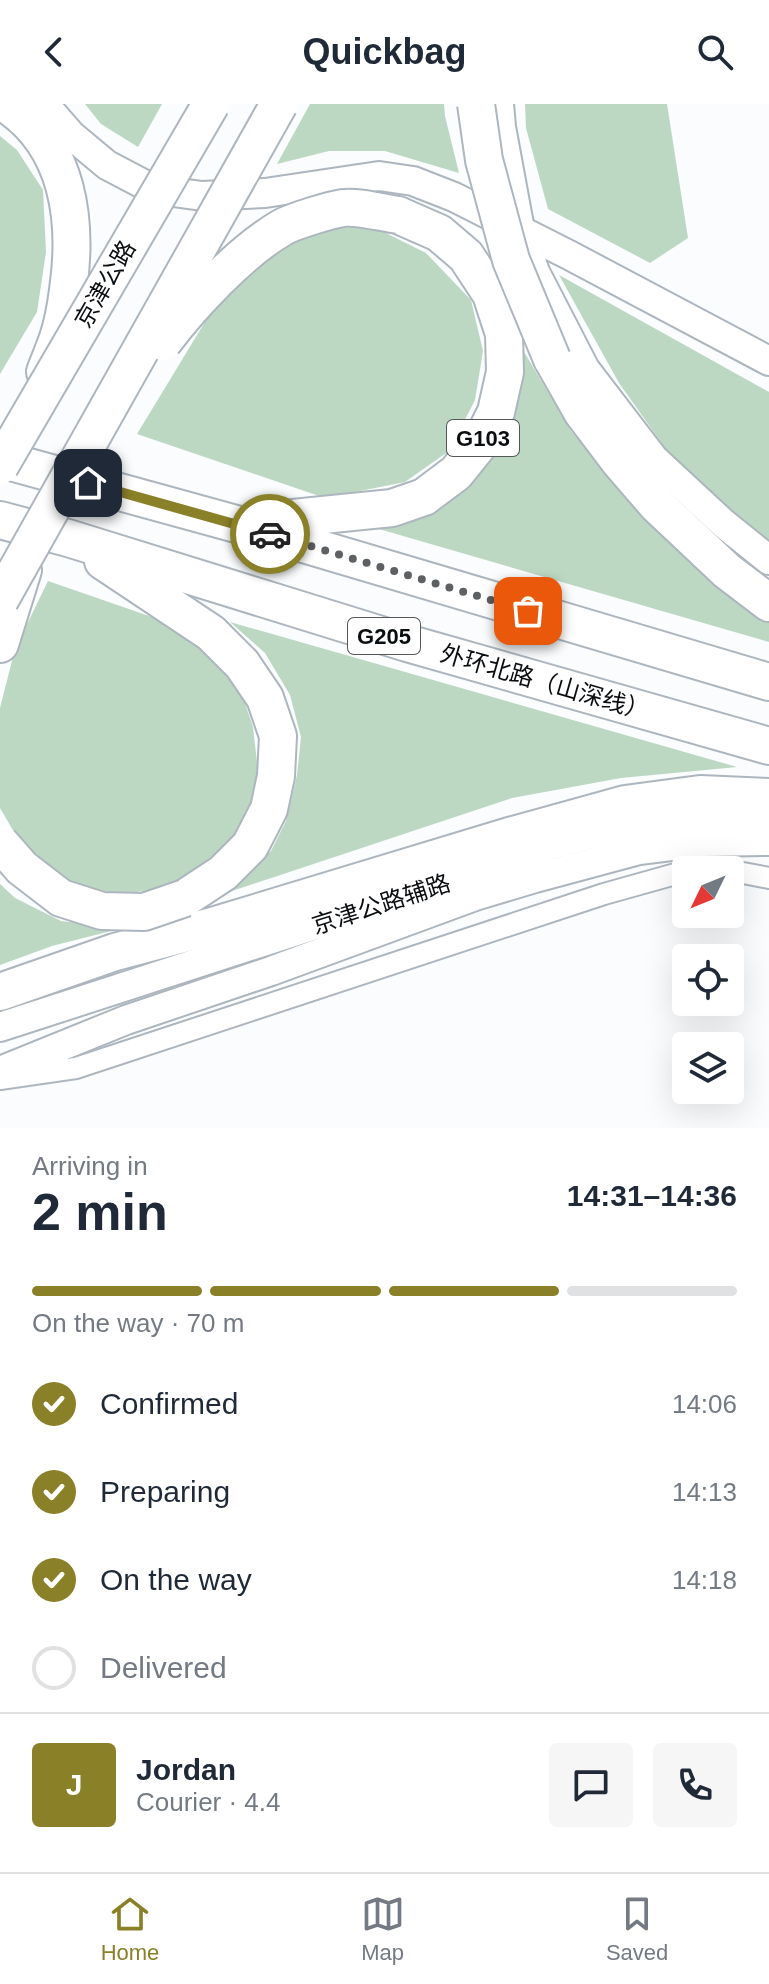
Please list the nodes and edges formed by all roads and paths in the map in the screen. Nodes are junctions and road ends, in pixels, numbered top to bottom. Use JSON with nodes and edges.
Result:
{"nodes":[{"id":1,"x":6,"y":104,"type":"edge"},
{"id":2,"x":44,"y":104,"type":"edge"},
{"id":3,"x":211,"y":104,"type":"edge"},
{"id":4,"x":279,"y":104,"type":"edge"},
{"id":5,"x":476,"y":104,"type":"edge"},
{"id":6,"x":499,"y":104,"type":"edge"},
{"id":7,"x":520,"y":230,"type":"junction"},
{"id":8,"x":769,"y":361,"type":"edge"},
{"id":9,"x":28,"y":416,"type":"junction"},
{"id":10,"x":91,"y":436,"type":"junction"},
{"id":11,"x":0,"y":459,"type":"edge"},
{"id":12,"x":0,"y":466,"type":"edge"},
{"id":13,"x":0,"y":520,"type":"edge"},
{"id":14,"x":236,"y":524,"type":"junction"},
{"id":15,"x":68,"y":538,"type":"junction"},
{"id":16,"x":30,"y":549,"type":"junction"},
{"id":17,"x":769,"y":560,"type":"edge"},
{"id":18,"x":0,"y":600,"type":"edge"},
{"id":19,"x":769,"y":603,"type":"edge"},
{"id":20,"x":0,"y":644,"type":"edge"},
{"id":21,"x":769,"y":682,"type":"edge"},
{"id":22,"x":769,"y":746,"type":"edge"},
{"id":23,"x":769,"y":797,"type":"edge"},
{"id":24,"x":769,"y":821,"type":"edge"},
{"id":25,"x":769,"y":841,"type":"edge"},
{"id":26,"x":0,"y":843,"type":"edge"},
{"id":27,"x":537,"y":853,"type":"joint"},
{"id":28,"x":744,"y":873,"type":"edge"},
{"id":29,"x":672,"y":875,"type":"edge"},
{"id":30,"x":769,"y":878,"type":"edge"},
{"id":31,"x":472,"y":886,"type":"junction"},
{"id":32,"x":0,"y":992,"type":"edge"},
{"id":33,"x":0,"y":1027,"type":"edge"},
{"id":34,"x":0,"y":1071,"type":"edge"},
{"id":35,"x":0,"y":1079,"type":"edge"}],
"edges":[{"from":1,"to":9,"type":"highway","bridge":true},
{"from":2,"to":7,"type":"street"},
{"from":3,"to":9,"type":"highway","name":"京津公路","bridge":true},
{"from":4,"to":10,"type":"highway","bridge":true},
{"from":5,"to":19,"type":"highway","bridge":true},
{"from":6,"to":7,"type":"street"},
{"from":7,"to":8,"type":"street"},
{"from":7,"to":17,"type":"street"},
{"from":9,"to":12,"type":"highway","name":"京津公路","bridge":true},
{"from":10,"to":14,"type":"highway","number":"G103","bridge":true},
{"from":10,"to":16,"type":"highway","number":"G103","bridge":true},
{"from":11,"to":14,"type":"highway","number":"G103"},
{"from":13,"to":15,"type":"highway","name":"外环北路（山深线）","number":"G205"},
{"from":14,"to":21,"type":"highway"},
{"from":15,"to":22,"type":"highway","name":"外环北路（山深线）","number":"G205"},
{"from":15,"to":26,"type":"highway","bridge":true},
{"from":16,"to":18,"type":"highway","number":"G103","bridge":true},
{"from":16,"to":20,"type":"highway","bridge":true},
{"from":23,"to":32,"type":"highway"},
{"from":24,"to":27,"type":"street","name":"京津公路辅路"},
{"from":25,"to":31,"type":"street"},
{"from":27,"to":31,"type":"street","name":"京津公路辅路"},
{"from":28,"to":30,"type":"street"},
{"from":29,"to":35,"type":"street"},
{"from":31,"to":33,"type":"street","name":"京津公路辅路"},
{"from":31,"to":34,"type":"street"}]}
